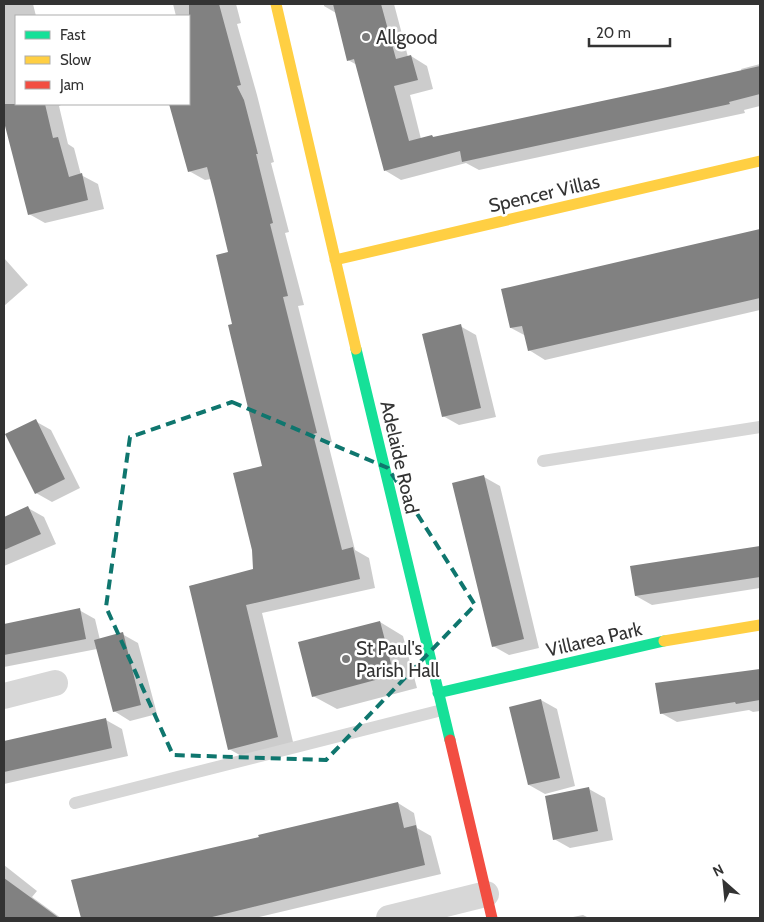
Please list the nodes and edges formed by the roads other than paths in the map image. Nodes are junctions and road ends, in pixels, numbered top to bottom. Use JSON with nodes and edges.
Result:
{"nodes":[{"id":1,"x":276,"y":4,"type":"edge"},
{"id":2,"x":760,"y":161,"type":"edge"},
{"id":3,"x":335,"y":260,"type":"junction"},
{"id":4,"x":760,"y":427,"type":"edge"},
{"id":5,"x":543,"y":461,"type":"dead end"},
{"id":6,"x":760,"y":625,"type":"edge"},
{"id":7,"x":55,"y":683,"type":"dead end"},
{"id":8,"x":438,"y":693,"type":"junction"},
{"id":9,"x":4,"y":696,"type":"edge"},
{"id":10,"x":442,"y":710,"type":"junction"},
{"id":11,"x":75,"y":803,"type":"dead end"},
{"id":12,"x":489,"y":906,"type":"edge"},
{"id":13,"x":389,"y":918,"type":"edge"}],
"edges":[{"from":1,"to":3,"type":"street","name":"Adelaide Road"},
{"from":2,"to":3,"type":"street","name":"Spencer Villas"},
{"from":3,"to":8,"type":"street","name":"Adelaide Road"},
{"from":4,"to":5,"type":"lane"},
{"from":6,"to":8,"type":"street","name":"Villarea Park"},
{"from":7,"to":9,"type":"street"},
{"from":8,"to":10,"type":"street","name":"Adelaide Road"},
{"from":10,"to":11,"type":"lane"},
{"from":10,"to":12,"type":"street","name":"Adelaide Road"},
{"from":12,"to":13,"type":"street"}]}
